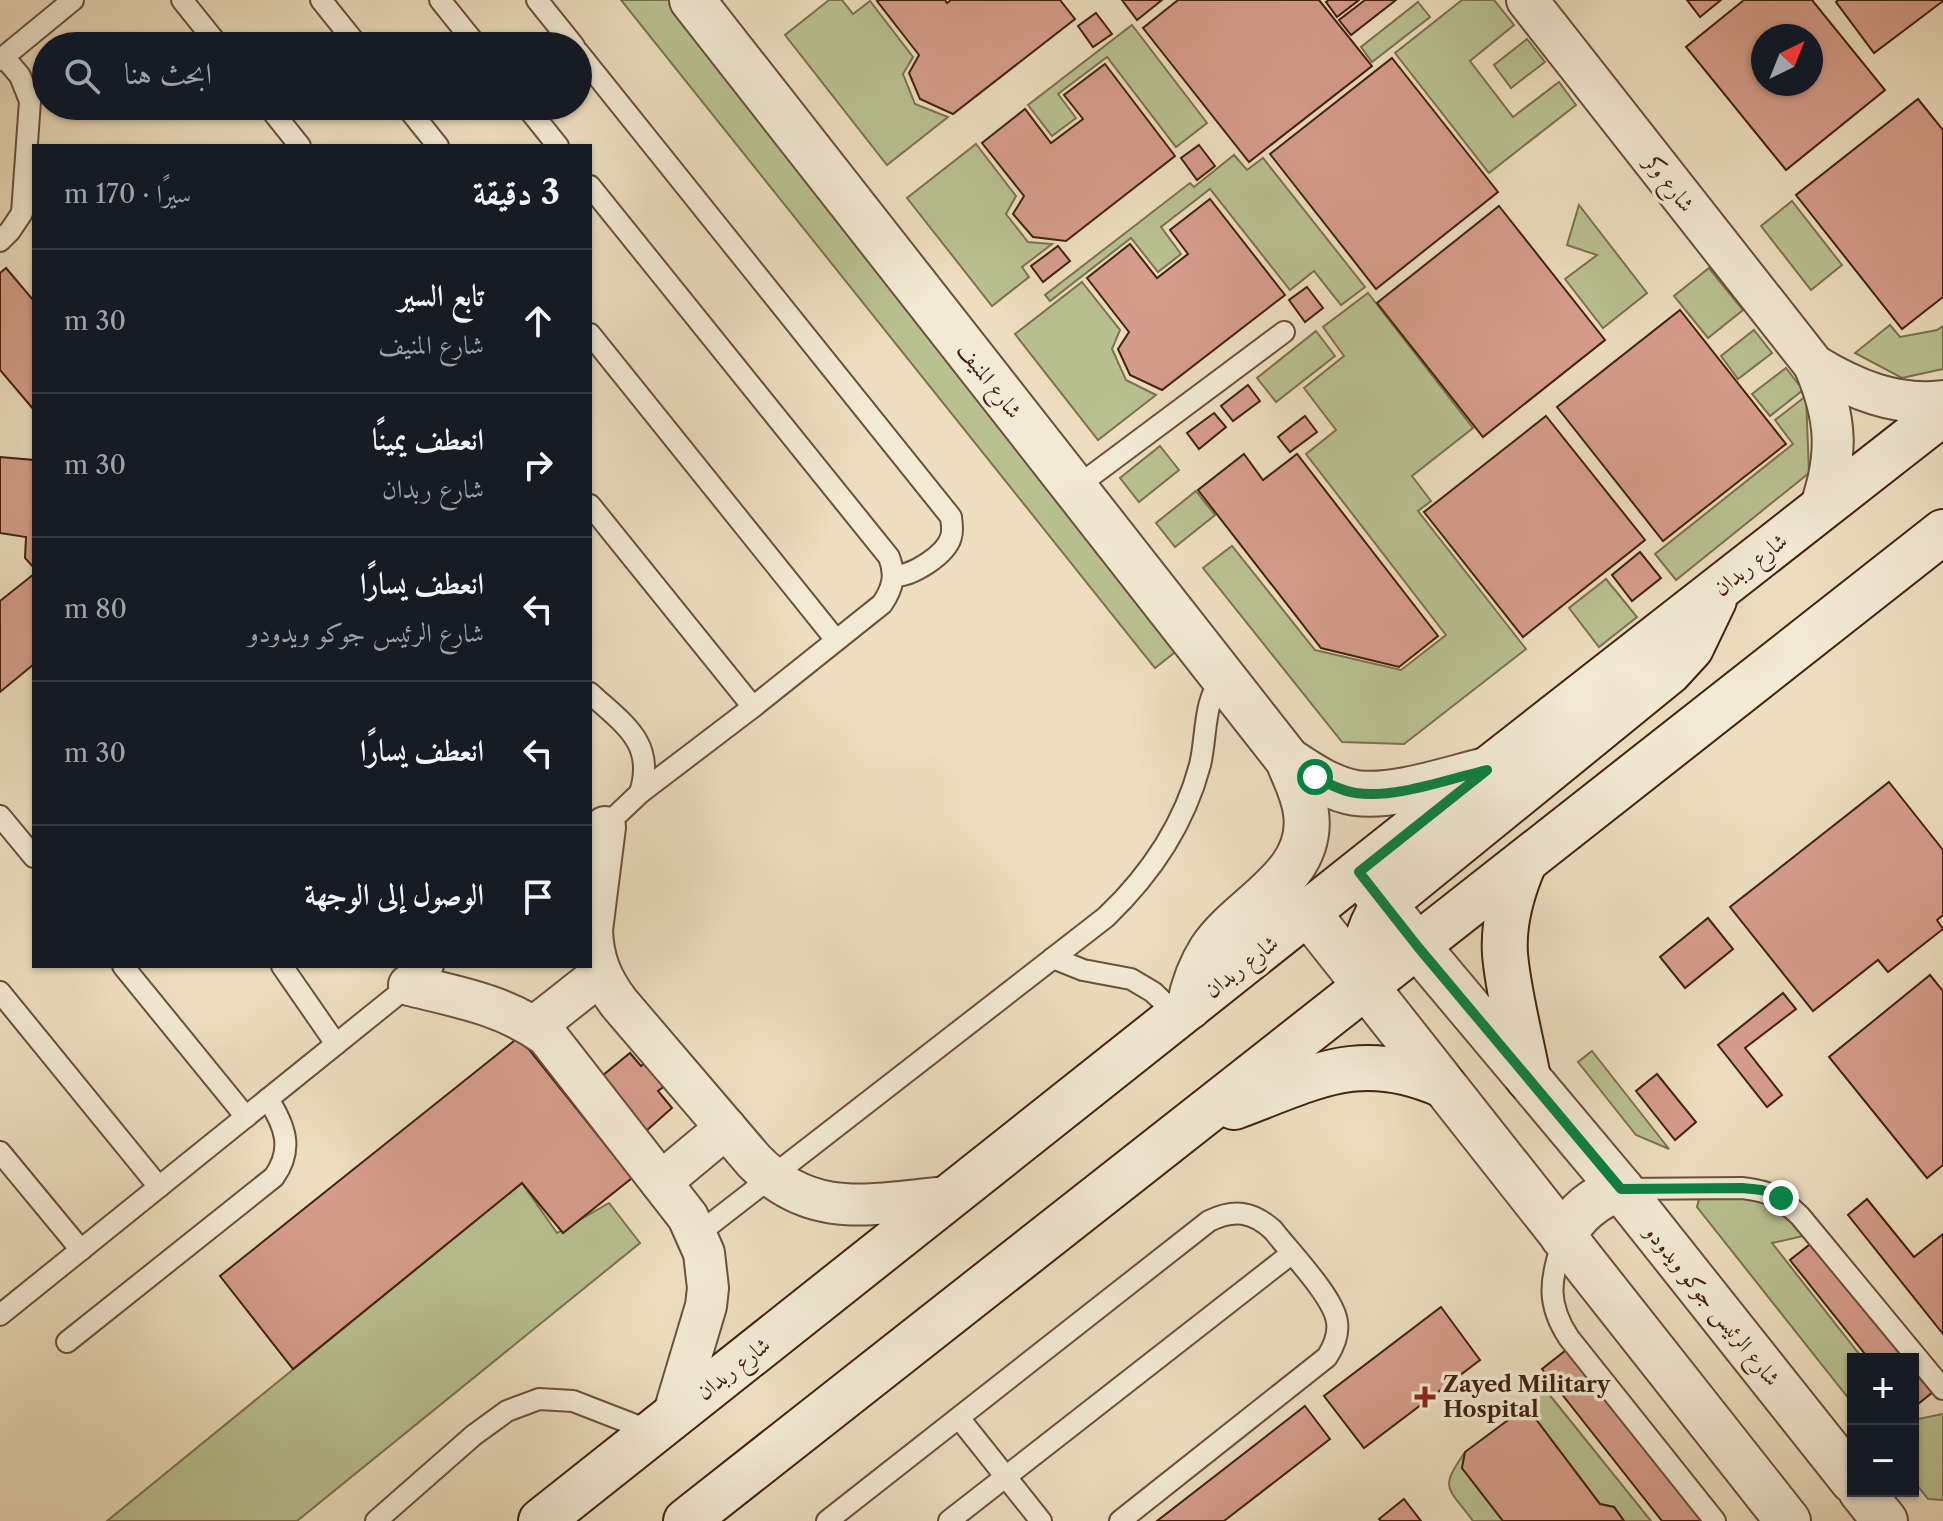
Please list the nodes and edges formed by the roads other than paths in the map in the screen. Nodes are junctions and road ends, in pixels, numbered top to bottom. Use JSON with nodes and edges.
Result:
{"nodes":[{"id":1,"x":73,"y":0,"type":"edge"},
{"id":2,"x":182,"y":0,"type":"edge"},
{"id":3,"x":321,"y":0,"type":"edge"},
{"id":4,"x":440,"y":0,"type":"edge"},
{"id":5,"x":537,"y":0,"type":"edge"},
{"id":6,"x":692,"y":0,"type":"edge"},
{"id":7,"x":1527,"y":0,"type":"edge"},
{"id":8,"x":34,"y":32,"type":"edge"},
{"id":9,"x":208,"y":32,"type":"edge"},
{"id":10,"x":347,"y":32,"type":"edge"},
{"id":11,"x":466,"y":32,"type":"edge"},
{"id":12,"x":563,"y":32,"type":"edge"},
{"id":13,"x":32,"y":33,"type":"edge"},
{"id":14,"x":2,"y":58,"type":"edge"},
{"id":15,"x":592,"y":69,"type":"edge"},
{"id":16,"x":279,"y":120,"type":"edge"},
{"id":17,"x":417,"y":120,"type":"edge"},
{"id":18,"x":537,"y":120,"type":"edge"},
{"id":19,"x":298,"y":144,"type":"edge"},
{"id":20,"x":436,"y":144,"type":"edge"},
{"id":21,"x":556,"y":144,"type":"edge"},
{"id":22,"x":592,"y":188,"type":"edge"},
{"id":23,"x":0,"y":241,"type":"edge"},
{"id":24,"x":1284,"y":332,"type":"dead end"},
{"id":25,"x":592,"y":336,"type":"edge"},
{"id":26,"x":1814,"y":365,"type":"junction"},
{"id":27,"x":1943,"y":401,"type":"edge"},
{"id":28,"x":1943,"y":413,"type":"edge"},
{"id":29,"x":1075,"y":488,"type":"junction"},
{"id":30,"x":592,"y":507,"type":"edge"},
{"id":31,"x":1819,"y":511,"type":"junction"},
{"id":32,"x":1943,"y":532,"type":"edge"},
{"id":33,"x":893,"y":576,"type":"junction"},
{"id":34,"x":1720,"y":587,"type":"junction"},
{"id":35,"x":836,"y":640,"type":"junction"},
{"id":36,"x":1223,"y":677,"type":"junction"},
{"id":37,"x":592,"y":695,"type":"edge"},
{"id":38,"x":753,"y":707,"type":"junction"},
{"id":39,"x":1288,"y":760,"type":"junction"},
{"id":40,"x":1487,"y":770,"type":"junction"},
{"id":41,"x":640,"y":793,"type":"junction"},
{"id":42,"x":0,"y":816,"type":"edge"},
{"id":43,"x":598,"y":833,"type":"edge"},
{"id":44,"x":32,"y":855,"type":"edge"},
{"id":45,"x":1524,"y":863,"type":"junction"},
{"id":46,"x":1371,"y":888,"type":"junction"},
{"id":47,"x":1308,"y":913,"type":"junction"},
{"id":48,"x":1418,"y":947,"type":"junction"},
{"id":49,"x":1053,"y":958,"type":"junction"},
{"id":50,"x":125,"y":968,"type":"edge"},
{"id":51,"x":283,"y":968,"type":"edge"},
{"id":52,"x":600,"y":975,"type":"junction"},
{"id":53,"x":421,"y":976,"type":"edge"},
{"id":54,"x":1367,"y":986,"type":"junction"},
{"id":55,"x":0,"y":992,"type":"edge"},
{"id":56,"x":1184,"y":1011,"type":"junction"},
{"id":57,"x":534,"y":1027,"type":"junction"},
{"id":58,"x":336,"y":1044,"type":"junction"},
{"id":59,"x":1528,"y":1078,"type":"junction"},
{"id":60,"x":1443,"y":1085,"type":"junction"},
{"id":61,"x":268,"y":1099,"type":"junction"},
{"id":62,"x":246,"y":1117,"type":"junction"},
{"id":63,"x":1194,"y":1122,"type":"junction"},
{"id":64,"x":726,"y":1128,"type":"junction"},
{"id":65,"x":0,"y":1152,"type":"edge"},
{"id":66,"x":771,"y":1179,"type":"junction"},
{"id":67,"x":661,"y":1182,"type":"junction"},
{"id":68,"x":159,"y":1187,"type":"junction"},
{"id":69,"x":1621,"y":1189,"type":"junction"},
{"id":70,"x":950,"y":1197,"type":"junction"},
{"id":71,"x":698,"y":1234,"type":"junction"},
{"id":72,"x":1563,"y":1237,"type":"junction"},
{"id":73,"x":81,"y":1250,"type":"junction"},
{"id":74,"x":1291,"y":1254,"type":"junction"},
{"id":75,"x":0,"y":1314,"type":"edge"},
{"id":76,"x":67,"y":1342,"type":"dead end"},
{"id":77,"x":1943,"y":1389,"type":"edge"},
{"id":78,"x":959,"y":1418,"type":"junction"},
{"id":79,"x":663,"y":1424,"type":"junction"},
{"id":80,"x":1847,"y":1473,"type":"edge"},
{"id":81,"x":1006,"y":1477,"type":"junction"},
{"id":82,"x":1866,"y":1497,"type":"edge"},
{"id":83,"x":376,"y":1521,"type":"edge"},
{"id":84,"x":541,"y":1521,"type":"edge"},
{"id":85,"x":686,"y":1521,"type":"edge"},
{"id":86,"x":827,"y":1521,"type":"edge"},
{"id":87,"x":949,"y":1521,"type":"edge"},
{"id":88,"x":1041,"y":1521,"type":"edge"},
{"id":89,"x":1120,"y":1521,"type":"edge"},
{"id":90,"x":1715,"y":1521,"type":"edge"},
{"id":91,"x":1788,"y":1521,"type":"edge"},
{"id":92,"x":1885,"y":1521,"type":"edge"}],
"edges":[{"from":1,"to":8,"type":"lane"},
{"from":2,"to":9,"type":"lane"},
{"from":3,"to":10,"type":"lane"},
{"from":4,"to":11,"type":"lane"},
{"from":5,"to":12,"type":"lane"},
{"from":6,"to":29,"type":"main road","name":"شارع المنيف"},
{"from":7,"to":26,"type":"street","name":"شارع وكر"},
{"from":13,"to":14,"type":"lane"},
{"from":14,"to":23,"type":"lane"},
{"from":15,"to":33,"type":"lane"},
{"from":16,"to":19,"type":"lane"},
{"from":17,"to":20,"type":"lane"},
{"from":18,"to":21,"type":"lane"},
{"from":22,"to":33,"type":"lane"},
{"from":24,"to":29,"type":"lane"},
{"from":25,"to":35,"type":"lane"},
{"from":26,"to":27,"type":"street","name":"شارع وكر"},
{"from":26,"to":31,"type":"street","name":"شارع وكر"},
{"from":28,"to":31,"type":"main road","name":"شارع ربدان"},
{"from":29,"to":36,"type":"main road","name":"شارع المنيف"},
{"from":30,"to":38,"type":"lane"},
{"from":31,"to":34,"type":"main road","name":"شارع ربدان"},
{"from":32,"to":45,"type":"main road"},
{"from":33,"to":35,"type":"lane"},
{"from":34,"to":40,"type":"main road","name":"شارع ربدان"},
{"from":34,"to":46,"type":"main road"},
{"from":35,"to":38,"type":"lane"},
{"from":36,"to":39,"type":"main road","name":"شارع المنيف"},
{"from":36,"to":49,"type":"lane"},
{"from":37,"to":41,"type":"lane"},
{"from":38,"to":41,"type":"lane"},
{"from":39,"to":40,"type":"main road","name":"شارع المنيف"},
{"from":39,"to":56,"type":"main road","name":"شارع المنيف"},
{"from":40,"to":46,"type":"main road","name":"شارع ربدان"},
{"from":41,"to":43,"type":"lane"},
{"from":42,"to":44,"type":"lane"},
{"from":43,"to":52,"type":"street"},
{"from":45,"to":48,"type":"main road"},
{"from":45,"to":59,"type":"main road"},
{"from":46,"to":47,"type":"main road","name":"شارع ربدان"},
{"from":46,"to":48,"type":"main road","name":"شارع الرئيس جوكو ويدودو"},
{"from":46,"to":54,"type":"main road"},
{"from":47,"to":54,"type":"main road"},
{"from":47,"to":56,"type":"main road","name":"شارع ربدان"},
{"from":48,"to":54,"type":"main road"},
{"from":48,"to":59,"type":"main road","name":"شارع الرئيس جوكو ويدودو"},
{"from":49,"to":56,"type":"lane"},
{"from":49,"to":66,"type":"lane"},
{"from":50,"to":62,"type":"lane"},
{"from":51,"to":58,"type":"lane"},
{"from":52,"to":57,"type":"street"},
{"from":52,"to":64,"type":"street"},
{"from":53,"to":57,"type":"street"},
{"from":53,"to":58,"type":"lane"},
{"from":54,"to":60,"type":"main road"},
{"from":54,"to":63,"type":"main road"},
{"from":55,"to":68,"type":"lane"},
{"from":56,"to":70,"type":"main road","name":"شارع ربدان"},
{"from":57,"to":67,"type":"street"},
{"from":58,"to":61,"type":"lane"},
{"from":59,"to":69,"type":"main road","name":"شارع الرئيس جوكو ويدودو"},
{"from":60,"to":63,"type":"main road"},
{"from":60,"to":72,"type":"main road"},
{"from":61,"to":62,"type":"lane"},
{"from":61,"to":76,"type":"lane"},
{"from":62,"to":68,"type":"lane"},
{"from":63,"to":85,"type":"main road"},
{"from":64,"to":66,"type":"street"},
{"from":64,"to":67,"type":"street"},
{"from":65,"to":73,"type":"lane"},
{"from":66,"to":70,"type":"street"},
{"from":66,"to":71,"type":"lane"},
{"from":67,"to":71,"type":"street"},
{"from":68,"to":73,"type":"lane"},
{"from":69,"to":72,"type":"main road"},
{"from":69,"to":77,"type":"lane"},
{"from":69,"to":80,"type":"main road","name":"شارع الرئيس جوكو ويدودو"},
{"from":70,"to":79,"type":"main road","name":"شارع ربدان"},
{"from":71,"to":79,"type":"street"},
{"from":72,"to":90,"type":"lane"},
{"from":72,"to":91,"type":"main road"},
{"from":73,"to":75,"type":"lane"},
{"from":74,"to":78,"type":"lane"},
{"from":74,"to":81,"type":"lane"},
{"from":74,"to":89,"type":"lane"},
{"from":78,"to":81,"type":"lane"},
{"from":78,"to":86,"type":"lane"},
{"from":79,"to":83,"type":"lane"},
{"from":79,"to":84,"type":"main road","name":"شارع ربدان"},
{"from":81,"to":87,"type":"lane"},
{"from":81,"to":88,"type":"lane"},
{"from":82,"to":92,"type":"main road"}]}
